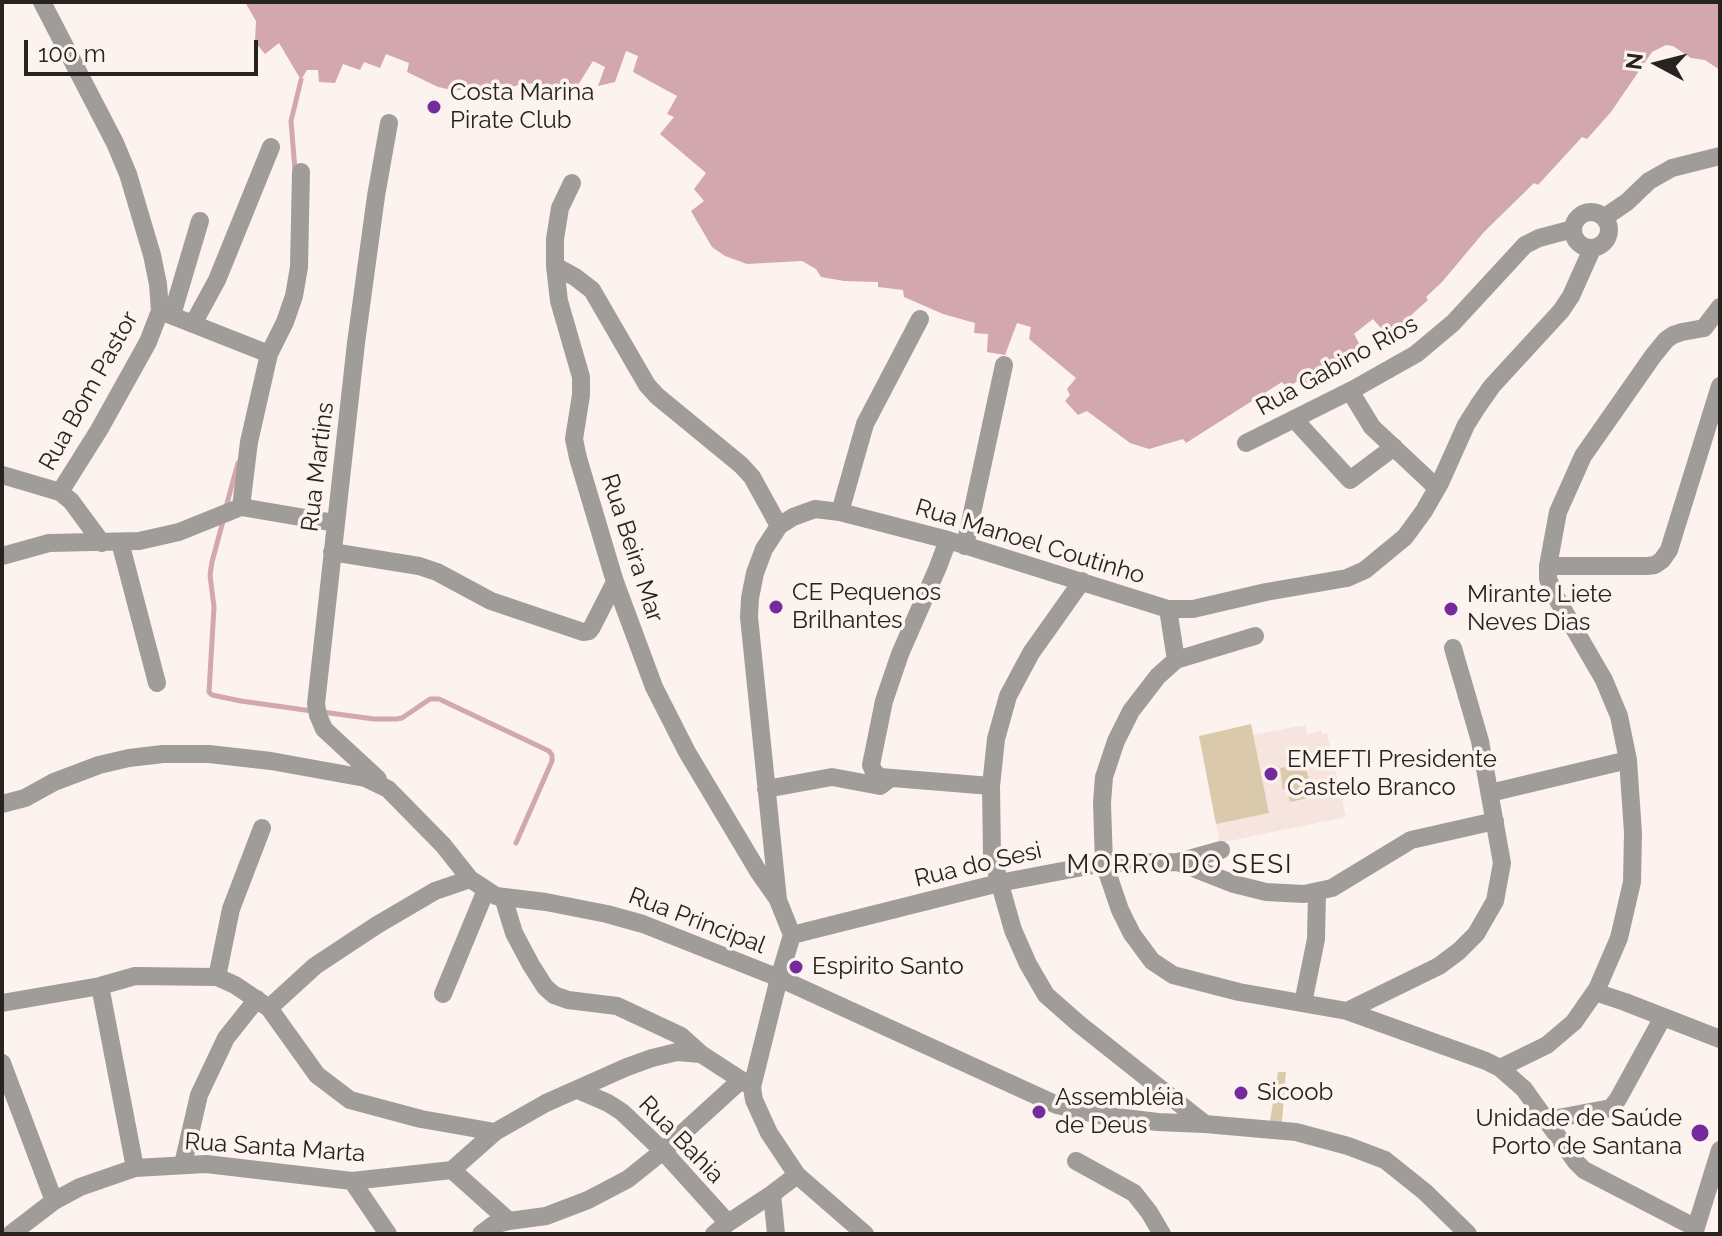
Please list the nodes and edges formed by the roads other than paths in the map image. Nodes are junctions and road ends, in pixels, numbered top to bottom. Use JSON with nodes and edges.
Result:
{"nodes":[{"id":1,"x":42,"y":2,"type":"edge"},
{"id":2,"x":389,"y":123,"type":"dead end"},
{"id":3,"x":271,"y":147,"type":"dead end"},
{"id":4,"x":1720,"y":156,"type":"edge"},
{"id":5,"x":301,"y":172,"type":"dead end"},
{"id":6,"x":572,"y":183,"type":"dead end"},
{"id":7,"x":1605,"y":217,"type":"junction"},
{"id":8,"x":200,"y":221,"type":"dead end"},
{"id":9,"x":1563,"y":231,"type":"junction"},
{"id":10,"x":1592,"y":249,"type":"junction"},
{"id":11,"x":555,"y":266,"type":"junction"},
{"id":12,"x":1720,"y":307,"type":"edge"},
{"id":13,"x":166,"y":313,"type":"junction"},
{"id":14,"x":920,"y":319,"type":"dead end"},
{"id":15,"x":193,"y":324,"type":"junction"},
{"id":16,"x":1712,"y":332,"type":"edge"},
{"id":17,"x":269,"y":354,"type":"junction"},
{"id":18,"x":1004,"y":365,"type":"dead end"},
{"id":19,"x":1720,"y":386,"type":"edge"},
{"id":20,"x":1350,"y":391,"type":"junction"},
{"id":21,"x":1294,"y":419,"type":"junction"},
{"id":22,"x":1246,"y":443,"type":"dead end"},
{"id":23,"x":1394,"y":447,"type":"junction"},
{"id":24,"x":2,"y":475,"type":"edge"},
{"id":25,"x":1437,"y":488,"type":"junction"},
{"id":26,"x":60,"y":492,"type":"junction"},
{"id":27,"x":241,"y":507,"type":"junction"},
{"id":28,"x":840,"y":512,"type":"junction"},
{"id":29,"x":335,"y":523,"type":"junction"},
{"id":30,"x":779,"y":526,"type":"junction"},
{"id":31,"x":111,"y":542,"type":"junction"},
{"id":32,"x":957,"y":543,"type":"junction"},
{"id":33,"x":332,"y":552,"type":"junction"},
{"id":34,"x":2,"y":556,"type":"edge"},
{"id":35,"x":1548,"y":566,"type":"junction"},
{"id":36,"x":1082,"y":581,"type":"junction"},
{"id":37,"x":615,"y":582,"type":"junction"},
{"id":38,"x":1168,"y":609,"type":"junction"},
{"id":39,"x":1255,"y":636,"type":"dead end"},
{"id":40,"x":1453,"y":648,"type":"dead end"},
{"id":41,"x":1176,"y":660,"type":"junction"},
{"id":42,"x":157,"y":683,"type":"dead end"},
{"id":43,"x":1628,"y":760,"type":"junction"},
{"id":44,"x":890,"y":778,"type":"junction"},
{"id":45,"x":991,"y":786,"type":"junction"},
{"id":46,"x":388,"y":789,"type":"junction"},
{"id":47,"x":766,"y":789,"type":"junction"},
{"id":48,"x":1490,"y":793,"type":"junction"},
{"id":49,"x":2,"y":804,"type":"edge"},
{"id":50,"x":1495,"y":821,"type":"junction"},
{"id":51,"x":262,"y":828,"type":"dead end"},
{"id":52,"x":1221,"y":850,"type":"dead end"},
{"id":53,"x":1178,"y":862,"type":"junction"},
{"id":54,"x":1104,"y":863,"type":"junction"},
{"id":55,"x":470,"y":879,"type":"junction"},
{"id":56,"x":999,"y":883,"type":"junction"},
{"id":57,"x":1317,"y":893,"type":"junction"},
{"id":58,"x":495,"y":894,"type":"junction"},
{"id":59,"x":778,"y":900,"type":"junction"},
{"id":60,"x":792,"y":935,"type":"junction"},
{"id":61,"x":217,"y":977,"type":"junction"},
{"id":62,"x":779,"y":978,"type":"junction"},
{"id":63,"x":100,"y":986,"type":"junction"},
{"id":64,"x":1595,"y":992,"type":"junction"},
{"id":65,"x":443,"y":994,"type":"dead end"},
{"id":66,"x":2,"y":1003,"type":"edge"},
{"id":67,"x":263,"y":1003,"type":"junction"},
{"id":68,"x":1303,"y":1003,"type":"junction"},
{"id":69,"x":1347,"y":1011,"type":"junction"},
{"id":70,"x":1663,"y":1017,"type":"junction"},
{"id":71,"x":1720,"y":1039,"type":"edge"},
{"id":72,"x":701,"y":1054,"type":"junction"},
{"id":73,"x":2,"y":1063,"type":"edge"},
{"id":74,"x":1500,"y":1068,"type":"junction"},
{"id":75,"x":746,"y":1084,"type":"junction"},
{"id":76,"x":578,"y":1090,"type":"junction"},
{"id":77,"x":1547,"y":1120,"type":"junction"},
{"id":78,"x":1205,"y":1124,"type":"junction"},
{"id":79,"x":495,"y":1132,"type":"junction"},
{"id":80,"x":1720,"y":1150,"type":"edge"},
{"id":81,"x":663,"y":1151,"type":"junction"},
{"id":82,"x":1076,"y":1161,"type":"dead end"},
{"id":83,"x":183,"y":1164,"type":"junction"},
{"id":84,"x":135,"y":1168,"type":"junction"},
{"id":85,"x":452,"y":1170,"type":"junction"},
{"id":86,"x":797,"y":1175,"type":"junction"},
{"id":87,"x":352,"y":1181,"type":"junction"},
{"id":88,"x":772,"y":1194,"type":"junction"},
{"id":89,"x":54,"y":1201,"type":"junction"},
{"id":90,"x":546,"y":1216,"type":"junction"},
{"id":91,"x":509,"y":1221,"type":"junction"},
{"id":92,"x":721,"y":1229,"type":"edge"},
{"id":93,"x":1695,"y":1231,"type":"edge"},
{"id":94,"x":11,"y":1234,"type":"edge"},
{"id":95,"x":388,"y":1234,"type":"edge"},
{"id":96,"x":481,"y":1234,"type":"edge"},
{"id":97,"x":539,"y":1234,"type":"edge"},
{"id":98,"x":776,"y":1234,"type":"edge"},
{"id":99,"x":865,"y":1234,"type":"edge"},
{"id":100,"x":1162,"y":1234,"type":"edge"},
{"id":101,"x":1468,"y":1234,"type":"edge"}],
"edges":[{"from":1,"to":13,"type":"street","name":"Rua Bom Pastor"},
{"from":2,"to":29,"type":"street","name":"Rua Martins"},
{"from":3,"to":15,"type":"street"},
{"from":4,"to":7,"type":"street"},
{"from":5,"to":17,"type":"street"},
{"from":6,"to":11,"type":"street","name":"Rua Beira Mar"},
{"from":7,"to":9,"type":"street"},
{"from":7,"to":10,"type":"street"},
{"from":8,"to":13,"type":"street"},
{"from":9,"to":10,"type":"street"},
{"from":9,"to":20,"type":"street","name":"Rua Gabino Rios"},
{"from":10,"to":25,"type":"street","name":"Rua Manoel Coutinho"},
{"from":11,"to":30,"type":"street"},
{"from":11,"to":37,"type":"street","name":"Rua Beira Mar"},
{"from":12,"to":16,"type":"street"},
{"from":13,"to":15,"type":"street"},
{"from":13,"to":26,"type":"street","name":"Rua Bom Pastor"},
{"from":14,"to":28,"type":"street"},
{"from":15,"to":17,"type":"street"},
{"from":16,"to":35,"type":"street"},
{"from":17,"to":27,"type":"street"},
{"from":18,"to":32,"type":"street"},
{"from":19,"to":35,"type":"street"},
{"from":20,"to":21,"type":"street","name":"Rua Gabino Rios"},
{"from":20,"to":23,"type":"street"},
{"from":21,"to":22,"type":"street","name":"Rua Gabino Rios"},
{"from":21,"to":23,"type":"street"},
{"from":23,"to":25,"type":"street"},
{"from":24,"to":26,"type":"street"},
{"from":25,"to":38,"type":"street","name":"Rua Manoel Coutinho"},
{"from":26,"to":31,"type":"street"},
{"from":27,"to":29,"type":"street"},
{"from":27,"to":31,"type":"street"},
{"from":28,"to":30,"type":"street","name":"Rua Manoel Coutinho"},
{"from":28,"to":32,"type":"street","name":"Rua Manoel Coutinho"},
{"from":29,"to":33,"type":"street","name":"Rua Martins"},
{"from":30,"to":47,"type":"street"},
{"from":31,"to":34,"type":"street"},
{"from":31,"to":42,"type":"street"},
{"from":32,"to":36,"type":"street","name":"Rua Manoel Coutinho"},
{"from":32,"to":44,"type":"street"},
{"from":33,"to":37,"type":"street"},
{"from":33,"to":46,"type":"street","name":"Rua Martins"},
{"from":35,"to":43,"type":"street"},
{"from":36,"to":38,"type":"street","name":"Rua Manoel Coutinho"},
{"from":36,"to":45,"type":"street"},
{"from":37,"to":59,"type":"street","name":"Rua Beira Mar"},
{"from":38,"to":41,"type":"street"},
{"from":39,"to":41,"type":"street"},
{"from":40,"to":48,"type":"street"},
{"from":41,"to":54,"type":"street"},
{"from":43,"to":48,"type":"street"},
{"from":43,"to":64,"type":"street"},
{"from":44,"to":45,"type":"street"},
{"from":44,"to":47,"type":"street"},
{"from":45,"to":56,"type":"street"},
{"from":46,"to":49,"type":"street","name":"Rua Principal"},
{"from":46,"to":55,"type":"street","name":"Rua Principal"},
{"from":47,"to":59,"type":"street"},
{"from":48,"to":50,"type":"street"},
{"from":50,"to":57,"type":"street","name":"Rua do Sesi"},
{"from":50,"to":69,"type":"street"},
{"from":51,"to":61,"type":"street"},
{"from":52,"to":53,"type":"street","name":"Rua do Sesi"},
{"from":53,"to":54,"type":"street","name":"Rua do Sesi"},
{"from":53,"to":57,"type":"street","name":"Rua do Sesi"},
{"from":54,"to":56,"type":"street","name":"Rua do Sesi"},
{"from":54,"to":68,"type":"street"},
{"from":55,"to":58,"type":"street","name":"Rua Principal"},
{"from":55,"to":67,"type":"street"},
{"from":56,"to":60,"type":"street","name":"Rua do Sesi"},
{"from":56,"to":78,"type":"street"},
{"from":57,"to":68,"type":"street"},
{"from":58,"to":62,"type":"street","name":"Rua Principal"},
{"from":58,"to":65,"type":"street"},
{"from":58,"to":72,"type":"street"},
{"from":59,"to":60,"type":"street"},
{"from":60,"to":62,"type":"street"},
{"from":61,"to":63,"type":"street"},
{"from":61,"to":67,"type":"street"},
{"from":62,"to":75,"type":"street"},
{"from":62,"to":78,"type":"street","name":"Rua Principal"},
{"from":63,"to":66,"type":"street"},
{"from":63,"to":84,"type":"street"},
{"from":64,"to":70,"type":"street"},
{"from":64,"to":74,"type":"street"},
{"from":67,"to":79,"type":"street"},
{"from":67,"to":83,"type":"street"},
{"from":68,"to":69,"type":"street"},
{"from":69,"to":74,"type":"street"},
{"from":70,"to":71,"type":"street"},
{"from":70,"to":77,"type":"street"},
{"from":72,"to":75,"type":"street"},
{"from":72,"to":76,"type":"street"},
{"from":73,"to":89,"type":"street"},
{"from":74,"to":77,"type":"street"},
{"from":75,"to":81,"type":"street"},
{"from":75,"to":86,"type":"street"},
{"from":76,"to":79,"type":"street"},
{"from":76,"to":81,"type":"street","name":"Rua Bahia"},
{"from":77,"to":93,"type":"street"},
{"from":78,"to":101,"type":"street","name":"Rua Principal"},
{"from":79,"to":85,"type":"street"},
{"from":80,"to":93,"type":"street"},
{"from":81,"to":90,"type":"street"},
{"from":81,"to":92,"type":"street","name":"Rua Bahia"},
{"from":82,"to":100,"type":"street"},
{"from":83,"to":84,"type":"street","name":"Rua Santa Marta"},
{"from":83,"to":87,"type":"street","name":"Rua Santa Marta"},
{"from":84,"to":89,"type":"street","name":"Rua Santa Marta"},
{"from":85,"to":87,"type":"street","name":"Rua Santa Marta"},
{"from":85,"to":91,"type":"street"},
{"from":86,"to":88,"type":"street"},
{"from":86,"to":99,"type":"street"},
{"from":87,"to":95,"type":"street"},
{"from":88,"to":92,"type":"street"},
{"from":88,"to":98,"type":"street"},
{"from":89,"to":94,"type":"street","name":"Rua Santa Marta"},
{"from":90,"to":91,"type":"street"},
{"from":90,"to":97,"type":"street"},
{"from":91,"to":96,"type":"street"}]}
